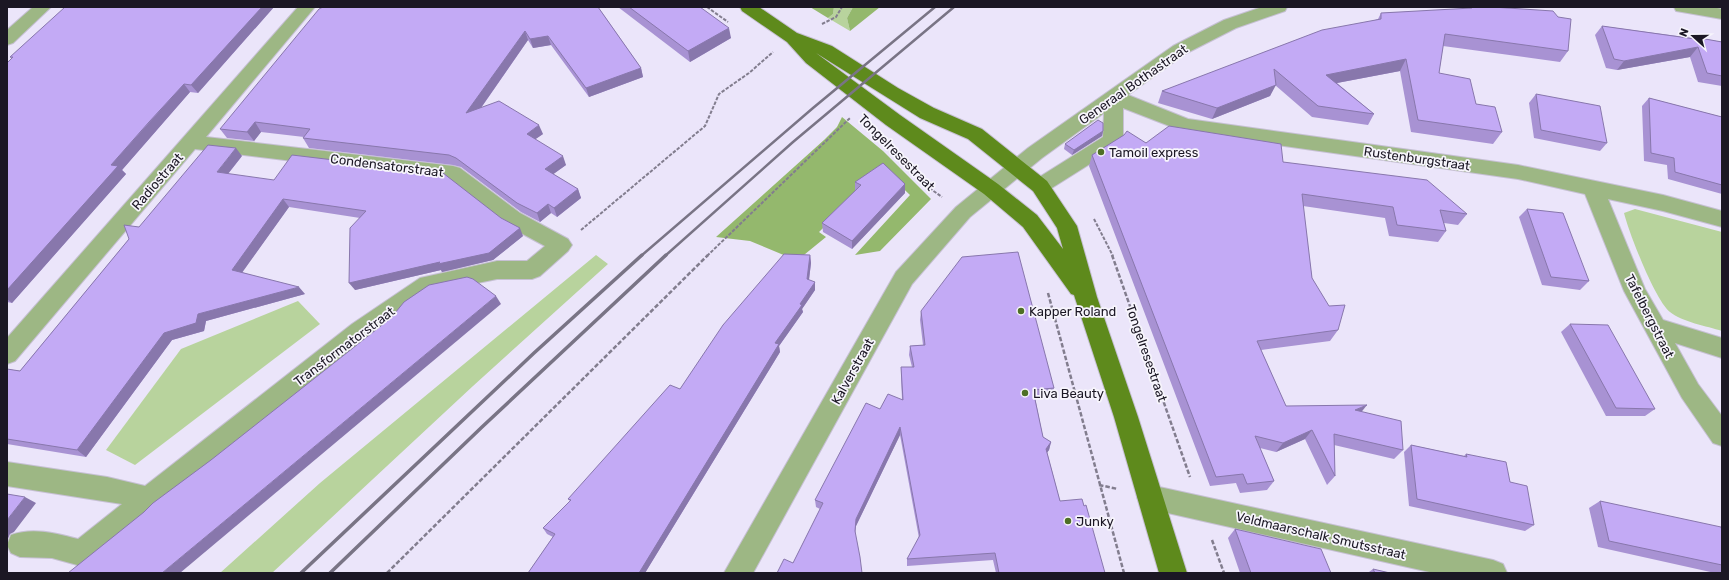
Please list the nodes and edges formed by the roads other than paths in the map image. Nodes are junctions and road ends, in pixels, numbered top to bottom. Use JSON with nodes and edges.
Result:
{"nodes":[{"id":1,"x":43,"y":7,"type":"edge"},
{"id":2,"x":307,"y":7,"type":"edge"},
{"id":3,"x":748,"y":7,"type":"edge"},
{"id":4,"x":1279,"y":7,"type":"edge"},
{"id":5,"x":1682,"y":7,"type":"edge"},
{"id":6,"x":1722,"y":14,"type":"edge"},
{"id":7,"x":792,"y":37,"type":"junction"},
{"id":8,"x":7,"y":39,"type":"edge"},
{"id":9,"x":1114,"y":97,"type":"junction"},
{"id":10,"x":191,"y":142,"type":"junction"},
{"id":11,"x":1017,"y":167,"type":"junction"},
{"id":12,"x":1040,"y":186,"type":"junction"},
{"id":13,"x":1593,"y":188,"type":"junction"},
{"id":14,"x":991,"y":189,"type":"junction"},
{"id":15,"x":1722,"y":219,"type":"edge"},
{"id":16,"x":562,"y":245,"type":"joint"},
{"id":17,"x":1086,"y":297,"type":"junction"},
{"id":18,"x":1655,"y":328,"type":"junction"},
{"id":19,"x":1722,"y":348,"type":"edge"},
{"id":20,"x":7,"y":354,"type":"edge"},
{"id":21,"x":1722,"y":435,"type":"edge"},
{"id":22,"x":7,"y":474,"type":"edge"},
{"id":23,"x":1150,"y":497,"type":"junction"},
{"id":24,"x":149,"y":499,"type":"junction"},
{"id":25,"x":20,"y":544,"type":"dead end"},
{"id":26,"x":1410,"y":564,"type":"edge"},
{"id":27,"x":738,"y":573,"type":"edge"},
{"id":28,"x":1174,"y":573,"type":"edge"},
{"id":29,"x":1493,"y":573,"type":"edge"}],
"edges":[{"from":1,"to":8,"type":"street"},
{"from":2,"to":10,"type":"street","name":"Radiostraat"},
{"from":3,"to":7,"type":"main road","name":"Tongelresestraat"},
{"from":4,"to":9,"type":"street","name":"Generaal Bothastraat"},
{"from":5,"to":6,"type":"street"},
{"from":7,"to":11,"type":"main road","name":"Tongelresestraat"},
{"from":7,"to":14,"type":"main road","name":"Tongelresestraat"},
{"from":9,"to":11,"type":"street","name":"Generaal Bothastraat"},
{"from":9,"to":12,"type":"street"},
{"from":9,"to":13,"type":"street","name":"Rustenburgstraat"},
{"from":10,"to":16,"type":"street","name":"Condensatorstraat"},
{"from":10,"to":20,"type":"street","name":"Radiostraat"},
{"from":11,"to":12,"type":"main road","name":"Tongelresestraat"},
{"from":11,"to":14,"type":"street","name":"Generaal Bothastraat"},
{"from":12,"to":17,"type":"main road","name":"Tongelresestraat"},
{"from":13,"to":15,"type":"street","name":"Rustenburgstraat"},
{"from":13,"to":18,"type":"street","name":"Tafelbergstraat"},
{"from":14,"to":17,"type":"main road","name":"Tongelresestraat"},
{"from":14,"to":27,"type":"street","name":"Kalverstraat"},
{"from":16,"to":24,"type":"street","name":"Transformatorstraat"},
{"from":17,"to":23,"type":"main road","name":"Tongelresestraat"},
{"from":18,"to":19,"type":"street"},
{"from":18,"to":21,"type":"street","name":"Tafelbergstraat"},
{"from":22,"to":24,"type":"street"},
{"from":23,"to":26,"type":"street","name":"Veldmaarschalk Smutsstraat"},
{"from":23,"to":28,"type":"main road","name":"Tongelresestraat"},
{"from":24,"to":25,"type":"street","name":"Transformatorstraat"},
{"from":26,"to":29,"type":"street","name":"Veldmaarschalk Smutsstraat"}]}
